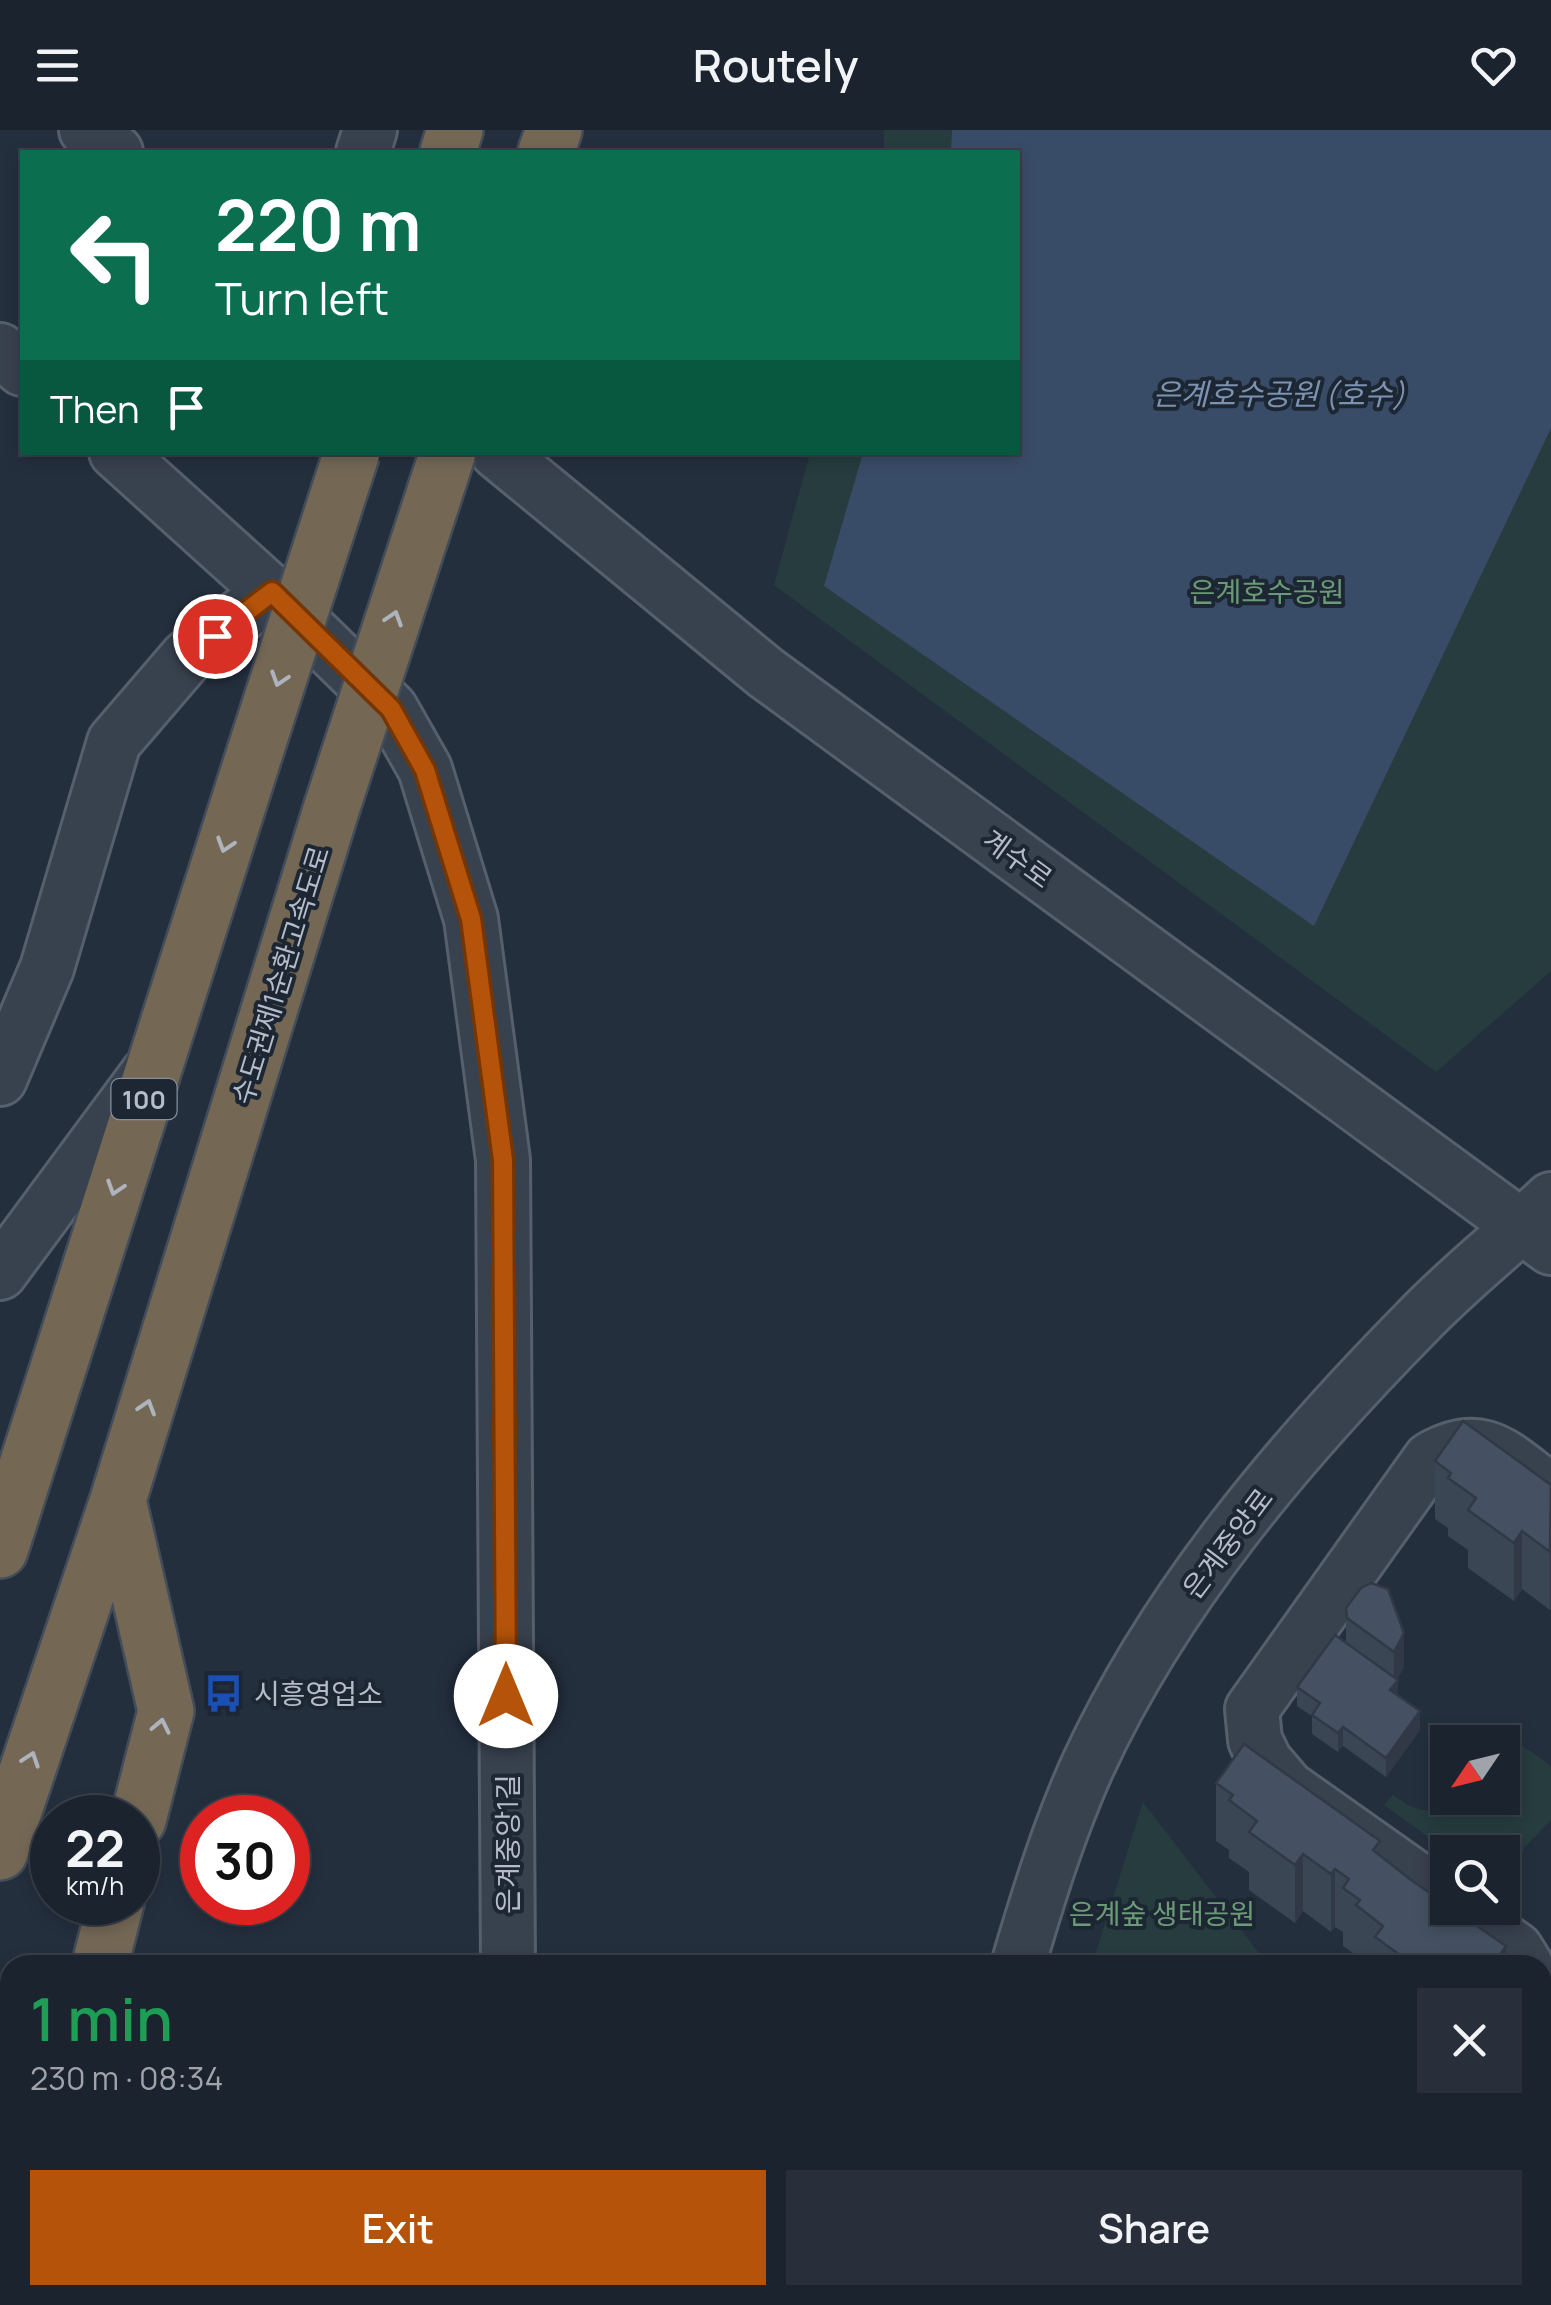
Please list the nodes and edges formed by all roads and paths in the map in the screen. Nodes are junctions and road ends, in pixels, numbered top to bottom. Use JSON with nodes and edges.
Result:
{"nodes":[{"id":1,"x":86,"y":130,"type":"edge"},
{"id":2,"x":113,"y":150,"type":"edge"},
{"id":3,"x":0,"y":350,"type":"edge"},
{"id":4,"x":20,"y":368,"type":"edge"},
{"id":5,"x":119,"y":455,"type":"edge"},
{"id":6,"x":351,"y":455,"type":"edge"},
{"id":7,"x":447,"y":455,"type":"edge"},
{"id":8,"x":500,"y":455,"type":"edge"},
{"id":9,"x":272,"y":592,"type":"junction"},
{"id":10,"x":155,"y":1064,"type":"junction"},
{"id":11,"x":0,"y":1079,"type":"edge"},
{"id":12,"x":1541,"y":1225,"type":"edge"},
{"id":13,"x":0,"y":1274,"type":"edge"},
{"id":14,"x":33,"y":1444,"type":"junction"},
{"id":15,"x":1551,"y":1491,"type":"edge"},
{"id":16,"x":118,"y":1500,"type":"junction"},
{"id":17,"x":0,"y":1503,"type":"edge"},
{"id":18,"x":0,"y":1550,"type":"edge"},
{"id":19,"x":144,"y":1795,"type":"edge"},
{"id":20,"x":0,"y":1852,"type":"edge"},
{"id":21,"x":1430,"y":1888,"type":"edge"},
{"id":22,"x":110,"y":1925,"type":"edge"},
{"id":23,"x":1481,"y":1925,"type":"edge"},
{"id":24,"x":103,"y":1955,"type":"edge"},
{"id":25,"x":508,"y":1955,"type":"edge"},
{"id":26,"x":1021,"y":1955,"type":"edge"},
{"id":27,"x":1520,"y":1955,"type":"edge"}],
"edges":[{"from":1,"to":2,"type":"street"},
{"from":3,"to":4,"type":"street"},
{"from":5,"to":9,"type":"street","name":"은계중앙1길"},
{"from":6,"to":10,"type":"highway","number":"100","one_way":true,"bridge":true},
{"from":16,"to":7,"type":"highway","name":"수도권제1순환고속도로","one_way":true,"bridge":true},
{"from":8,"to":12,"type":"street","name":"계수로"},
{"from":9,"to":11,"type":"street"},
{"from":9,"to":25,"type":"street","name":"은계중앙1길"},
{"from":10,"to":13,"type":"street"},
{"from":10,"to":14,"type":"highway","number":"100","one_way":true},
{"from":12,"to":26,"type":"street","name":"은계중앙로"},
{"from":14,"to":17,"type":"highway","number":"100"},
{"from":14,"to":18,"type":"highway","number":"100"},
{"from":15,"to":21,"type":"street"},
{"from":19,"to":16,"type":"highway","one_way":true},
{"from":20,"to":16,"type":"highway","name":"수도권제1순환고속도로","one_way":true},
{"from":22,"to":24,"type":"highway"},
{"from":23,"to":27,"type":"street"}]}
